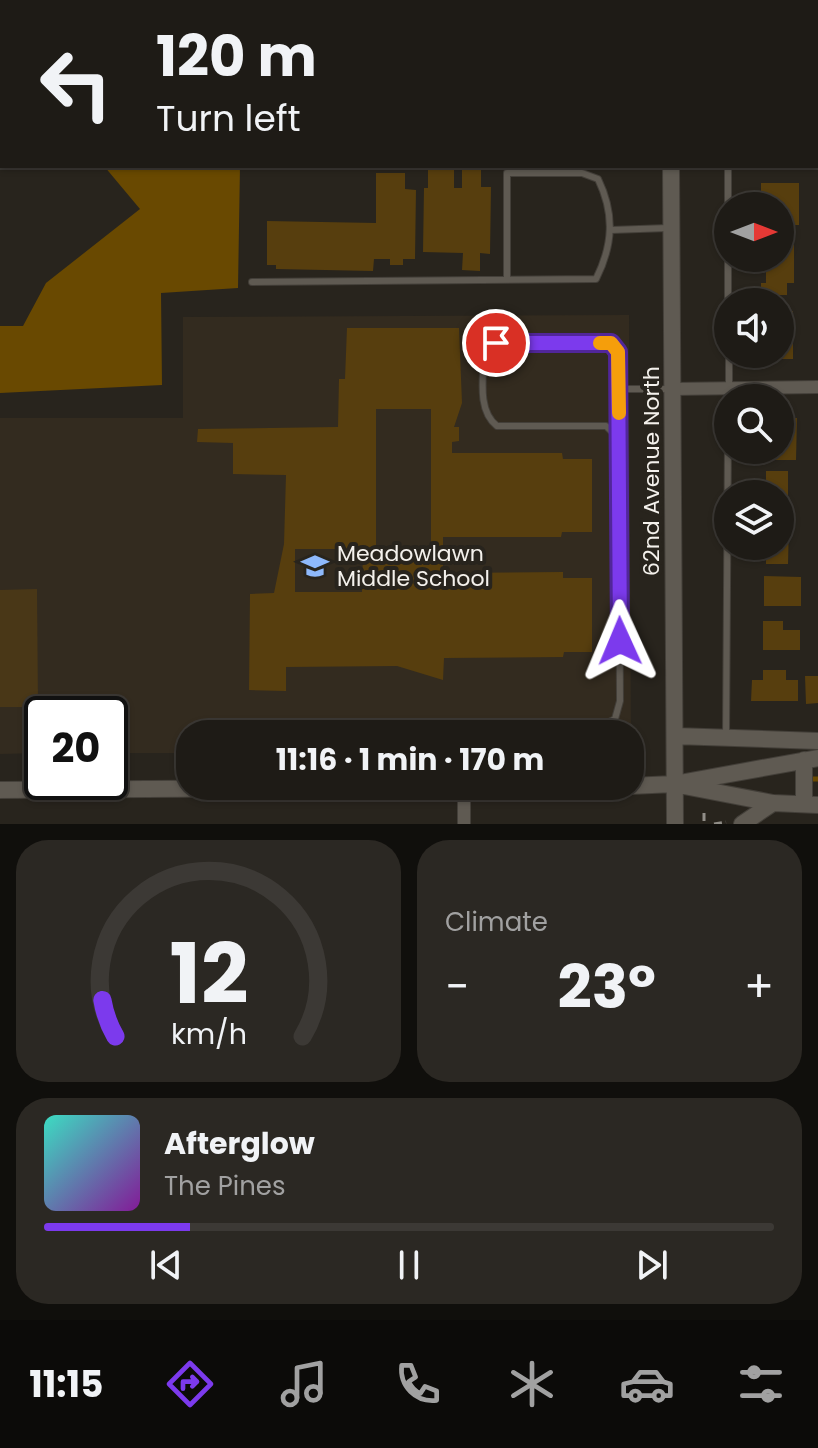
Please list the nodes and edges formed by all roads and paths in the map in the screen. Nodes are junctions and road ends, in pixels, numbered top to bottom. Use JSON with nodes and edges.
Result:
{"nodes":[{"id":1,"x":671,"y":168,"type":"edge"},
{"id":2,"x":728,"y":168,"type":"edge"},
{"id":3,"x":728,"y":192,"type":"edge"},
{"id":4,"x":672,"y":228,"type":"junction"},
{"id":5,"x":611,"y":230,"type":"junction"},
{"id":6,"x":507,"y":278,"type":"junction"},
{"id":7,"x":252,"y":282,"type":"dead end"},
{"id":8,"x":818,"y":387,"type":"edge"},
{"id":9,"x":619,"y":389,"type":"junction"},
{"id":10,"x":672,"y":389,"type":"junction"},
{"id":11,"x":794,"y":389,"type":"edge"},
{"id":12,"x":714,"y":392,"type":"edge"},
{"id":13,"x":619,"y":439,"type":"junction"},
{"id":14,"x":728,"y":464,"type":"edge"},
{"id":15,"x":613,"y":720,"type":"edge"},
{"id":16,"x":675,"y":736,"type":"junction"},
{"id":17,"x":726,"y":738,"type":"junction"},
{"id":18,"x":818,"y":741,"type":"edge"},
{"id":19,"x":811,"y":759,"type":"edge"},
{"id":20,"x":674,"y":784,"type":"junction"},
{"id":21,"x":644,"y":785,"type":"edge"},
{"id":22,"x":176,"y":789,"type":"edge"},
{"id":23,"x":0,"y":790,"type":"edge"},
{"id":24,"x":464,"y":800,"type":"edge"},
{"id":25,"x":773,"y":803,"type":"junction"},
{"id":26,"x":811,"y":804,"type":"edge"},
{"id":27,"x":704,"y":813,"type":"dead end"},
{"id":28,"x":737,"y":822,"type":"edge"},
{"id":29,"x":464,"y":824,"type":"edge"},
{"id":30,"x":675,"y":824,"type":"edge"},
{"id":31,"x":704,"y":824,"type":"edge"},
{"id":32,"x":714,"y":824,"type":"edge"}],
"edges":[{"from":1,"to":4,"type":"street","name":"62nd Avenue North"},
{"from":2,"to":3,"type":"lane"},
{"from":4,"to":5,"type":"lane"},
{"from":4,"to":10,"type":"street","name":"62nd Avenue North"},
{"from":5,"to":6,"type":"lane"},
{"from":5,"to":6,"type":"lane"},
{"from":6,"to":7,"type":"lane"},
{"from":8,"to":11,"type":"street"},
{"from":9,"to":10,"type":"lane"},
{"from":9,"to":13,"type":"lane"},
{"from":9,"to":13,"type":"lane"},
{"from":10,"to":12,"type":"street"},
{"from":10,"to":16,"type":"street","name":"62nd Avenue North"},
{"from":13,"to":15,"type":"lane"},
{"from":14,"to":17,"type":"lane"},
{"from":16,"to":17,"type":"street"},
{"from":16,"to":20,"type":"street","name":"62nd Avenue North"},
{"from":17,"to":18,"type":"street"},
{"from":19,"to":20,"type":"street"},
{"from":19,"to":26,"type":"street"},
{"from":20,"to":21,"type":"street"},
{"from":20,"to":25,"type":"street"},
{"from":20,"to":30,"type":"street","name":"62nd Avenue North"},
{"from":22,"to":23,"type":"street"},
{"from":24,"to":29,"type":"street"},
{"from":25,"to":26,"type":"street"},
{"from":25,"to":28,"type":"street"},
{"from":27,"to":31,"type":"path"},
{"from":28,"to":32,"type":"path"}]}
